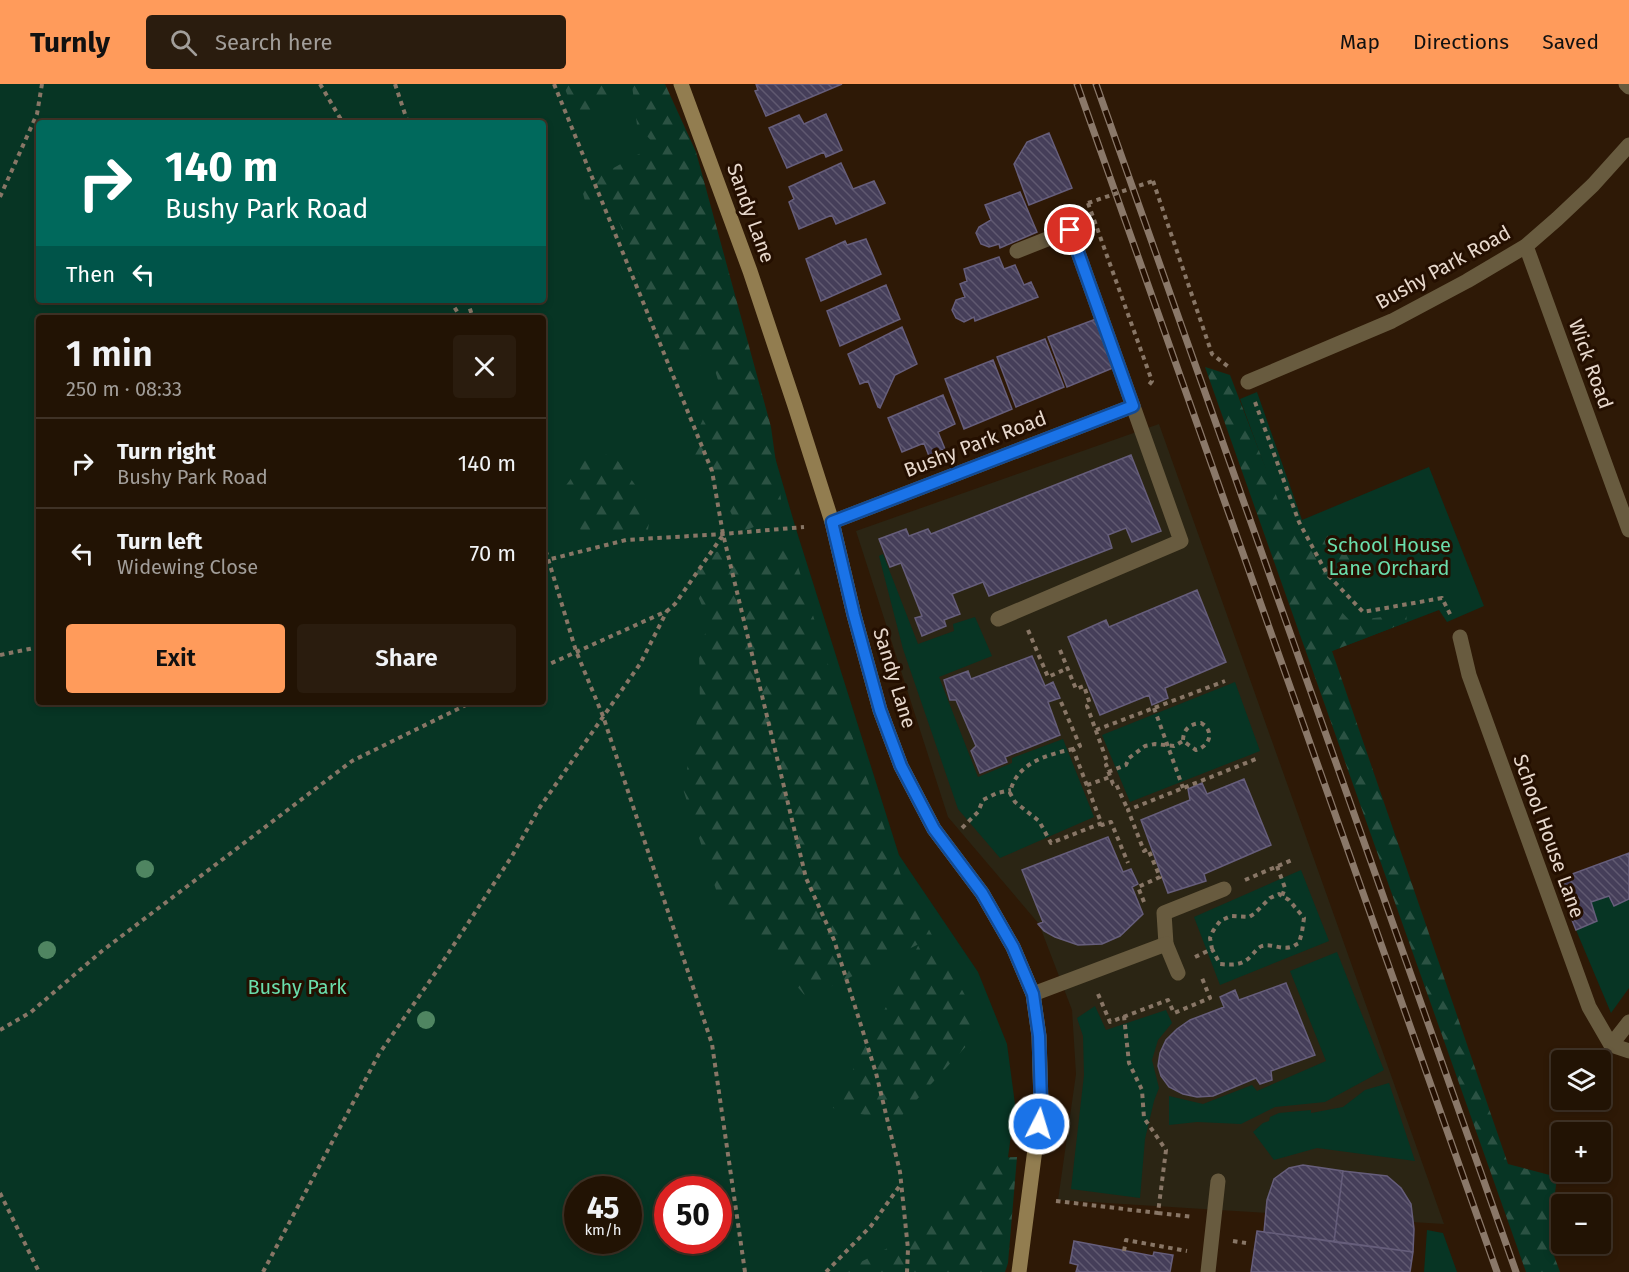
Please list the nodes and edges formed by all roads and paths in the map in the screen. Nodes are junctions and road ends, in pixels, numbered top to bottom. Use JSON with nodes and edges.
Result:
{"nodes":[{"id":1,"x":42,"y":84,"type":"edge"},
{"id":2,"x":320,"y":84,"type":"edge"},
{"id":3,"x":395,"y":84,"type":"edge"},
{"id":4,"x":554,"y":84,"type":"edge"},
{"id":5,"x":681,"y":84,"type":"edge"},
{"id":6,"x":342,"y":120,"type":"edge"},
{"id":7,"x":407,"y":120,"type":"edge"},
{"id":8,"x":1629,"y":145,"type":"edge"},
{"id":9,"x":0,"y":196,"type":"edge"},
{"id":10,"x":1526,"y":246,"type":"junction"},
{"id":11,"x":1017,"y":250,"type":"dead end"},
{"id":12,"x":1152,"y":381,"type":"dead end"},
{"id":13,"x":1248,"y":382,"type":"junction"},
{"id":14,"x":1133,"y":406,"type":"junction"},
{"id":15,"x":832,"y":522,"type":"junction"},
{"id":16,"x":804,"y":527,"type":"dead end"},
{"id":17,"x":1629,"y":530,"type":"edge"},
{"id":18,"x":723,"y":534,"type":"junction"},
{"id":19,"x":546,"y":560,"type":"edge"},
{"id":20,"x":667,"y":611,"type":"junction"},
{"id":21,"x":998,"y":619,"type":"dead end"},
{"id":22,"x":1460,"y":637,"type":"joint"},
{"id":23,"x":36,"y":648,"type":"edge"},
{"id":24,"x":1036,"y":649,"type":"dead end"},
{"id":25,"x":1060,"y":650,"type":"dead end"},
{"id":26,"x":576,"y":651,"type":"junction"},
{"id":27,"x":0,"y":655,"type":"edge"},
{"id":28,"x":546,"y":666,"type":"edge"},
{"id":29,"x":1068,"y":668,"type":"junction"},
{"id":30,"x":1225,"y":681,"type":"dead end"},
{"id":31,"x":1061,"y":702,"type":"dead end"},
{"id":32,"x":466,"y":705,"type":"edge"},
{"id":33,"x":1154,"y":708,"type":"junction"},
{"id":34,"x":603,"y":716,"type":"junction"},
{"id":35,"x":1096,"y":730,"type":"junction"},
{"id":36,"x":1183,"y":741,"type":"junction"},
{"id":37,"x":1168,"y":744,"type":"junction"},
{"id":38,"x":1073,"y":748,"type":"junction"},
{"id":39,"x":1256,"y":759,"type":"dead end"},
{"id":40,"x":1109,"y":775,"type":"junction"},
{"id":41,"x":1087,"y":785,"type":"junction"},
{"id":42,"x":1183,"y":788,"type":"junction"},
{"id":43,"x":1011,"y":790,"type":"junction"},
{"id":44,"x":1128,"y":810,"type":"junction"},
{"id":45,"x":1102,"y":823,"type":"junction"},
{"id":46,"x":962,"y":828,"type":"dead end"},
{"id":47,"x":1292,"y":860,"type":"dead end"},
{"id":48,"x":1128,"y":862,"type":"dead end"},
{"id":49,"x":1277,"y":866,"type":"junction"},
{"id":50,"x":1239,"y":883,"type":"dead end"},
{"id":51,"x":1224,"y":889,"type":"dead end"},
{"id":52,"x":1282,"y":896,"type":"junction"},
{"id":53,"x":1145,"y":905,"type":"dead end"},
{"id":54,"x":1166,"y":944,"type":"junction"},
{"id":55,"x":1212,"y":949,"type":"junction"},
{"id":56,"x":1198,"y":968,"type":"dead end"},
{"id":57,"x":1090,"y":973,"type":"junction"},
{"id":58,"x":1178,"y":974,"type":"dead end"},
{"id":59,"x":1202,"y":978,"type":"dead end"},
{"id":60,"x":1033,"y":994,"type":"junction"},
{"id":61,"x":1125,"y":1016,"type":"junction"},
{"id":62,"x":1629,"y":1022,"type":"edge"},
{"id":63,"x":0,"y":1030,"type":"edge"},
{"id":64,"x":1611,"y":1045,"type":"junction"},
{"id":65,"x":1629,"y":1051,"type":"edge"},
{"id":66,"x":1218,"y":1181,"type":"dead end"},
{"id":67,"x":901,"y":1183,"type":"junction"},
{"id":68,"x":0,"y":1193,"type":"edge"},
{"id":69,"x":1056,"y":1201,"type":"dead end"},
{"id":70,"x":1158,"y":1213,"type":"junction"},
{"id":71,"x":1192,"y":1226,"type":"dead end"},
{"id":72,"x":1190,"y":1244,"type":"dead end"},
{"id":73,"x":1124,"y":1251,"type":"dead end"},
{"id":74,"x":39,"y":1272,"type":"edge"},
{"id":75,"x":263,"y":1272,"type":"edge"},
{"id":76,"x":745,"y":1272,"type":"edge"},
{"id":77,"x":826,"y":1272,"type":"edge"},
{"id":78,"x":907,"y":1272,"type":"edge"},
{"id":79,"x":1019,"y":1272,"type":"edge"},
{"id":80,"x":1208,"y":1272,"type":"edge"}],
"edges":[{"from":1,"to":9,"type":"path"},
{"from":2,"to":6,"type":"path"},
{"from":3,"to":7,"type":"path"},
{"from":4,"to":18,"type":"path"},
{"from":5,"to":15,"type":"main road","name":"Sandy Lane"},
{"from":8,"to":10,"type":"street","name":"Bushy Park Road"},
{"from":10,"to":13,"type":"street","name":"Bushy Park Road"},
{"from":10,"to":17,"type":"street","name":"Wick Road"},
{"from":11,"to":14,"type":"street"},
{"from":12,"to":13,"type":"path","bridge":true},
{"from":13,"to":22,"type":"path"},
{"from":14,"to":15,"type":"street","name":"Bushy Park Road"},
{"from":14,"to":21,"type":"street"},
{"from":15,"to":60,"type":"main road","name":"Sandy Lane"},
{"from":16,"to":18,"type":"path"},
{"from":18,"to":19,"type":"path"},
{"from":18,"to":20,"type":"path"},
{"from":18,"to":67,"type":"path"},
{"from":19,"to":26,"type":"path"},
{"from":20,"to":26,"type":"path"},
{"from":20,"to":34,"type":"path"},
{"from":22,"to":64,"type":"street","name":"School House Lane"},
{"from":23,"to":27,"type":"path"},
{"from":24,"to":29,"type":"path"},
{"from":25,"to":29,"type":"path"},
{"from":26,"to":28,"type":"path"},
{"from":26,"to":34,"type":"path"},
{"from":29,"to":35,"type":"path"},
{"from":30,"to":33,"type":"path"},
{"from":31,"to":38,"type":"path"},
{"from":32,"to":63,"type":"path"},
{"from":33,"to":35,"type":"path"},
{"from":33,"to":37,"type":"path"},
{"from":34,"to":75,"type":"path"},
{"from":34,"to":76,"type":"path"},
{"from":35,"to":40,"type":"path"},
{"from":36,"to":36,"type":"path"},
{"from":36,"to":37,"type":"path"},
{"from":37,"to":40,"type":"path"},
{"from":37,"to":42,"type":"path"},
{"from":38,"to":41,"type":"path"},
{"from":38,"to":43,"type":"path"},
{"from":39,"to":42,"type":"path"},
{"from":40,"to":41,"type":"path"},
{"from":40,"to":44,"type":"path"},
{"from":41,"to":45,"type":"path"},
{"from":42,"to":44,"type":"path"},
{"from":43,"to":45,"type":"path"},
{"from":43,"to":46,"type":"path"},
{"from":44,"to":53,"type":"path"},
{"from":45,"to":48,"type":"path"},
{"from":47,"to":49,"type":"path"},
{"from":49,"to":50,"type":"path"},
{"from":49,"to":52,"type":"path"},
{"from":51,"to":54,"type":"street"},
{"from":52,"to":55,"type":"path"},
{"from":52,"to":55,"type":"path"},
{"from":54,"to":57,"type":"street"},
{"from":54,"to":58,"type":"street"},
{"from":55,"to":56,"type":"path"},
{"from":57,"to":60,"type":"street"},
{"from":57,"to":61,"type":"path"},
{"from":59,"to":61,"type":"path"},
{"from":60,"to":79,"type":"main road","name":"Sandy Lane"},
{"from":61,"to":70,"type":"path"},
{"from":62,"to":64,"type":"street"},
{"from":64,"to":65,"type":"street"},
{"from":66,"to":80,"type":"street"},
{"from":67,"to":77,"type":"path"},
{"from":67,"to":78,"type":"path"},
{"from":68,"to":74,"type":"path"},
{"from":69,"to":70,"type":"path"},
{"from":70,"to":71,"type":"path"},
{"from":72,"to":73,"type":"path"}]}
